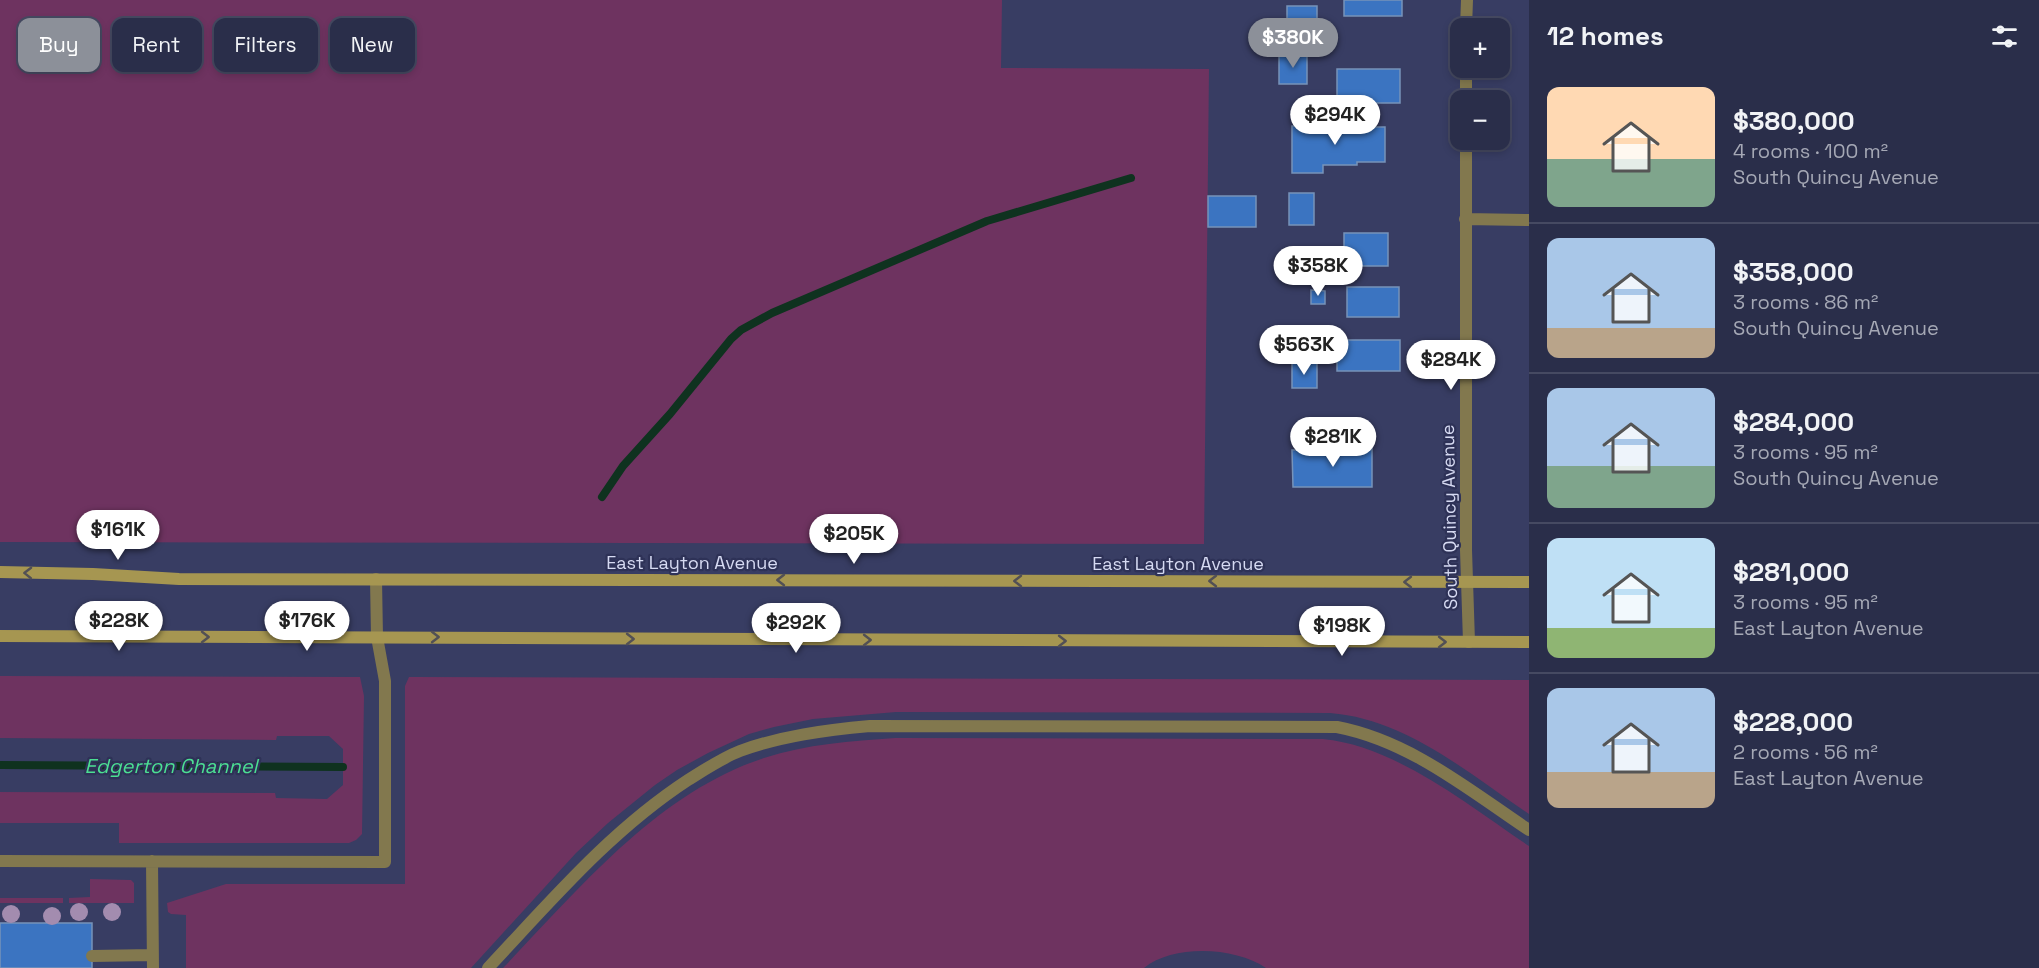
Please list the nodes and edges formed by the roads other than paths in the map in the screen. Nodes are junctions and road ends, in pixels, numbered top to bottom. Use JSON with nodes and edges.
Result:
{"nodes":[{"id":1,"x":1467,"y":0,"type":"edge"},
{"id":2,"x":1467,"y":18,"type":"edge"},
{"id":3,"x":1466,"y":150,"type":"edge"},
{"id":4,"x":1466,"y":219,"type":"junction"},
{"id":5,"x":1529,"y":220,"type":"edge"},
{"id":6,"x":0,"y":572,"type":"edge"},
{"id":7,"x":376,"y":579,"type":"junction"},
{"id":8,"x":1466,"y":582,"type":"junction"},
{"id":9,"x":1529,"y":582,"type":"edge"},
{"id":10,"x":0,"y":636,"type":"edge"},
{"id":11,"x":377,"y":637,"type":"junction"},
{"id":12,"x":1469,"y":642,"type":"junction"},
{"id":13,"x":1529,"y":642,"type":"edge"},
{"id":14,"x":1529,"y":830,"type":"edge"},
{"id":15,"x":0,"y":861,"type":"edge"},
{"id":16,"x":152,"y":861,"type":"junction"},
{"id":17,"x":92,"y":956,"type":"dead end"},
{"id":18,"x":153,"y":962,"type":"edge"},
{"id":19,"x":488,"y":968,"type":"edge"}],
"edges":[{"from":1,"to":2,"type":"street"},
{"from":3,"to":4,"type":"street","name":"South Quincy Avenue"},
{"from":4,"to":5,"type":"street"},
{"from":4,"to":8,"type":"street","name":"South Quincy Avenue"},
{"from":7,"to":6,"type":"main road","name":"East Layton Avenue","one_way":true},
{"from":8,"to":7,"type":"main road","name":"East Layton Avenue","one_way":true},
{"from":7,"to":11,"type":"street"},
{"from":8,"to":9,"type":"main road","name":"East Layton Avenue"},
{"from":8,"to":12,"type":"street","name":"South Quincy Avenue"},
{"from":10,"to":11,"type":"main road","one_way":true},
{"from":11,"to":12,"type":"main road","one_way":true},
{"from":11,"to":16,"type":"street"},
{"from":12,"to":13,"type":"main road"},
{"from":14,"to":19,"type":"street"},
{"from":15,"to":16,"type":"street"},
{"from":16,"to":18,"type":"street"},
{"from":17,"to":18,"type":"street"}]}
